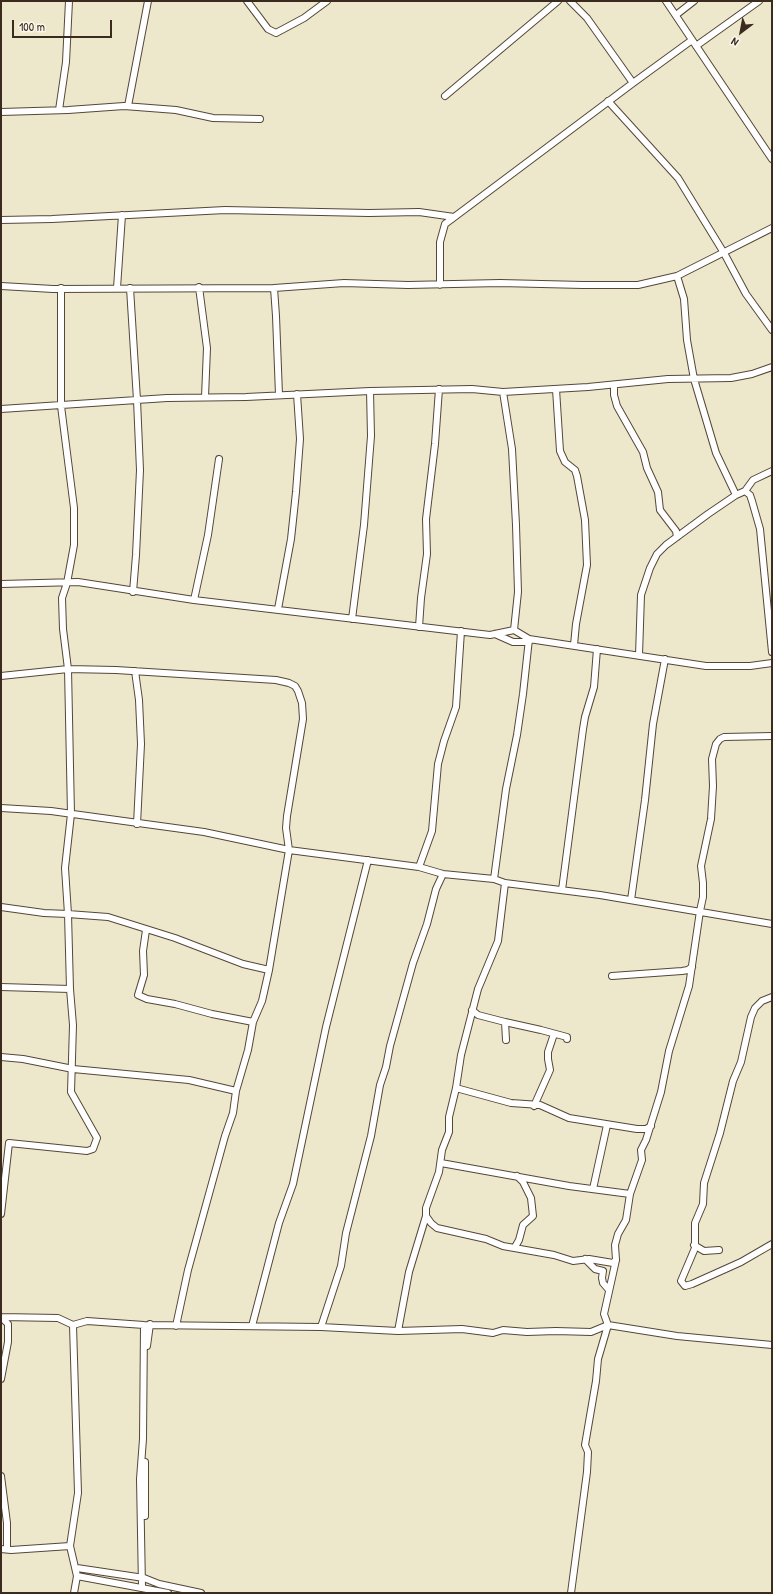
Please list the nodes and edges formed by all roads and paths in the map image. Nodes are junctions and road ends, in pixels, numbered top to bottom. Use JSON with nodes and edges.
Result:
{"nodes":[{"id":1,"x":69,"y":1,"type":"edge"},
{"id":2,"x":148,"y":1,"type":"edge"},
{"id":3,"x":247,"y":1,"type":"edge"},
{"id":4,"x":326,"y":1,"type":"edge"},
{"id":5,"x":558,"y":1,"type":"edge"},
{"id":6,"x":570,"y":1,"type":"edge"},
{"id":7,"x":666,"y":1,"type":"edge"},
{"id":8,"x":694,"y":1,"type":"edge"},
{"id":9,"x":759,"y":1,"type":"edge"},
{"id":10,"x":676,"y":15,"type":"junction"},
{"id":11,"x":694,"y":43,"type":"junction"},
{"id":12,"x":633,"y":83,"type":"junction"},
{"id":13,"x":445,"y":96,"type":"dead end"},
{"id":14,"x":608,"y":101,"type":"junction"},
{"id":15,"x":128,"y":106,"type":"junction"},
{"id":16,"x":59,"y":110,"type":"junction"},
{"id":17,"x":1,"y":112,"type":"edge"},
{"id":18,"x":260,"y":119,"type":"dead end"},
{"id":19,"x":772,"y":159,"type":"edge"},
{"id":20,"x":122,"y":215,"type":"junction"},
{"id":21,"x":454,"y":217,"type":"junction"},
{"id":22,"x":1,"y":220,"type":"edge"},
{"id":23,"x":772,"y":228,"type":"edge"},
{"id":24,"x":724,"y":253,"type":"junction"},
{"id":25,"x":677,"y":276,"type":"junction"},
{"id":26,"x":440,"y":285,"type":"junction"},
{"id":27,"x":1,"y":286,"type":"edge"},
{"id":28,"x":199,"y":287,"type":"junction"},
{"id":29,"x":61,"y":288,"type":"junction"},
{"id":30,"x":117,"y":288,"type":"junction"},
{"id":31,"x":130,"y":288,"type":"junction"},
{"id":32,"x":274,"y":288,"type":"junction"},
{"id":33,"x":772,"y":330,"type":"edge"},
{"id":34,"x":772,"y":367,"type":"edge"},
{"id":35,"x":694,"y":379,"type":"junction"},
{"id":36,"x":614,"y":385,"type":"junction"},
{"id":37,"x":556,"y":388,"type":"junction"},
{"id":38,"x":439,"y":389,"type":"junction"},
{"id":39,"x":370,"y":391,"type":"junction"},
{"id":40,"x":503,"y":392,"type":"junction"},
{"id":41,"x":297,"y":394,"type":"junction"},
{"id":42,"x":279,"y":395,"type":"junction"},
{"id":43,"x":205,"y":398,"type":"junction"},
{"id":44,"x":137,"y":400,"type":"junction"},
{"id":45,"x":61,"y":406,"type":"junction"},
{"id":46,"x":1,"y":409,"type":"edge"},
{"id":47,"x":219,"y":459,"type":"dead end"},
{"id":48,"x":772,"y":471,"type":"edge"},
{"id":49,"x":745,"y":491,"type":"junction"},
{"id":50,"x":736,"y":496,"type":"junction"},
{"id":51,"x":677,"y":537,"type":"junction"},
{"id":52,"x":67,"y":583,"type":"junction"},
{"id":53,"x":1,"y":584,"type":"edge"},
{"id":54,"x":133,"y":592,"type":"junction"},
{"id":55,"x":194,"y":600,"type":"junction"},
{"id":56,"x":278,"y":609,"type":"junction"},
{"id":57,"x":352,"y":619,"type":"junction"},
{"id":58,"x":419,"y":627,"type":"junction"},
{"id":59,"x":514,"y":630,"type":"junction"},
{"id":60,"x":460,"y":631,"type":"junction"},
{"id":61,"x":495,"y":634,"type":"junction"},
{"id":62,"x":529,"y":641,"type":"junction"},
{"id":63,"x":574,"y":645,"type":"junction"},
{"id":64,"x":597,"y":649,"type":"junction"},
{"id":65,"x":772,"y":652,"type":"edge"},
{"id":66,"x":639,"y":655,"type":"junction"},
{"id":67,"x":665,"y":659,"type":"junction"},
{"id":68,"x":772,"y":663,"type":"edge"},
{"id":69,"x":68,"y":669,"type":"junction"},
{"id":70,"x":135,"y":672,"type":"junction"},
{"id":71,"x":1,"y":676,"type":"edge"},
{"id":72,"x":772,"y":736,"type":"edge"},
{"id":73,"x":1,"y":808,"type":"edge"},
{"id":74,"x":71,"y":814,"type":"junction"},
{"id":75,"x":137,"y":824,"type":"junction"},
{"id":76,"x":289,"y":850,"type":"junction"},
{"id":77,"x":368,"y":860,"type":"junction"},
{"id":78,"x":419,"y":867,"type":"junction"},
{"id":79,"x":443,"y":874,"type":"junction"},
{"id":80,"x":494,"y":879,"type":"junction"},
{"id":81,"x":505,"y":883,"type":"junction"},
{"id":82,"x":562,"y":890,"type":"junction"},
{"id":83,"x":631,"y":900,"type":"junction"},
{"id":84,"x":1,"y":907,"type":"edge"},
{"id":85,"x":700,"y":911,"type":"junction"},
{"id":86,"x":68,"y":914,"type":"junction"},
{"id":87,"x":772,"y":924,"type":"edge"},
{"id":88,"x":146,"y":930,"type":"junction"},
{"id":89,"x":692,"y":968,"type":"junction"},
{"id":90,"x":269,"y":970,"type":"junction"},
{"id":91,"x":612,"y":976,"type":"dead end"},
{"id":92,"x":1,"y":987,"type":"edge"},
{"id":93,"x":70,"y":989,"type":"junction"},
{"id":94,"x":772,"y":997,"type":"edge"},
{"id":95,"x":472,"y":1010,"type":"junction"},
{"id":96,"x":253,"y":1022,"type":"junction"},
{"id":97,"x":506,"y":1022,"type":"junction"},
{"id":98,"x":554,"y":1034,"type":"junction"},
{"id":99,"x":568,"y":1039,"type":"dead end"},
{"id":100,"x":506,"y":1040,"type":"dead end"},
{"id":101,"x":1,"y":1057,"type":"edge"},
{"id":102,"x":73,"y":1069,"type":"junction"},
{"id":103,"x":456,"y":1088,"type":"junction"},
{"id":104,"x":236,"y":1091,"type":"junction"},
{"id":105,"x":534,"y":1106,"type":"junction"},
{"id":106,"x":607,"y":1124,"type":"junction"},
{"id":107,"x":651,"y":1126,"type":"junction"},
{"id":108,"x":441,"y":1163,"type":"junction"},
{"id":109,"x":517,"y":1176,"type":"junction"},
{"id":110,"x":593,"y":1189,"type":"junction"},
{"id":111,"x":630,"y":1194,"type":"junction"},
{"id":112,"x":1,"y":1214,"type":"edge"},
{"id":113,"x":426,"y":1216,"type":"junction"},
{"id":114,"x":694,"y":1244,"type":"junction"},
{"id":115,"x":772,"y":1244,"type":"edge"},
{"id":116,"x":515,"y":1247,"type":"junction"},
{"id":117,"x":719,"y":1250,"type":"dead end"},
{"id":118,"x":585,"y":1259,"type":"junction"},
{"id":119,"x":616,"y":1260,"type":"junction"},
{"id":120,"x":609,"y":1290,"type":"junction"},
{"id":121,"x":1,"y":1317,"type":"edge"},
{"id":122,"x":147,"y":1324,"type":"junction"},
{"id":123,"x":73,"y":1325,"type":"junction"},
{"id":124,"x":608,"y":1325,"type":"junction"},
{"id":125,"x":176,"y":1326,"type":"junction"},
{"id":126,"x":252,"y":1326,"type":"junction"},
{"id":127,"x":321,"y":1327,"type":"junction"},
{"id":128,"x":398,"y":1331,"type":"junction"},
{"id":129,"x":772,"y":1345,"type":"edge"},
{"id":130,"x":1,"y":1379,"type":"edge"},
{"id":131,"x":1,"y":1476,"type":"edge"},
{"id":132,"x":70,"y":1546,"type":"junction"},
{"id":133,"x":4,"y":1549,"type":"edge"},
{"id":134,"x":77,"y":1568,"type":"dead end"},
{"id":135,"x":77,"y":1576,"type":"junction"},
{"id":136,"x":144,"y":1578,"type":"junction"},
{"id":137,"x":142,"y":1587,"type":"junction"},
{"id":138,"x":74,"y":1593,"type":"edge"},
{"id":139,"x":168,"y":1593,"type":"edge"},
{"id":140,"x":200,"y":1593,"type":"edge"},
{"id":141,"x":571,"y":1593,"type":"edge"}],
"edges":[{"from":1,"to":16,"type":"street"},
{"from":2,"to":15,"type":"street"},
{"from":3,"to":4,"type":"street"},
{"from":5,"to":13,"type":"street"},
{"from":6,"to":12,"type":"street"},
{"from":7,"to":10,"type":"street"},
{"from":8,"to":10,"type":"street"},
{"from":9,"to":11,"type":"street"},
{"from":10,"to":11,"type":"street"},
{"from":11,"to":12,"type":"street"},
{"from":11,"to":19,"type":"street"},
{"from":12,"to":14,"type":"street"},
{"from":14,"to":21,"type":"street"},
{"from":14,"to":24,"type":"street"},
{"from":15,"to":16,"type":"street"},
{"from":15,"to":18,"type":"street"},
{"from":16,"to":17,"type":"street"},
{"from":20,"to":21,"type":"street"},
{"from":20,"to":22,"type":"street"},
{"from":20,"to":30,"type":"street"},
{"from":21,"to":26,"type":"street"},
{"from":23,"to":24,"type":"street"},
{"from":24,"to":25,"type":"street"},
{"from":24,"to":33,"type":"street"},
{"from":25,"to":26,"type":"street"},
{"from":25,"to":35,"type":"street"},
{"from":26,"to":32,"type":"street"},
{"from":27,"to":29,"type":"street"},
{"from":28,"to":31,"type":"street"},
{"from":28,"to":32,"type":"street"},
{"from":28,"to":43,"type":"street"},
{"from":29,"to":30,"type":"street"},
{"from":29,"to":45,"type":"street"},
{"from":30,"to":31,"type":"street"},
{"from":31,"to":44,"type":"street"},
{"from":32,"to":42,"type":"street"},
{"from":34,"to":35,"type":"street"},
{"from":35,"to":36,"type":"street"},
{"from":35,"to":50,"type":"street"},
{"from":36,"to":37,"type":"street"},
{"from":36,"to":51,"type":"street"},
{"from":37,"to":40,"type":"street"},
{"from":37,"to":63,"type":"street"},
{"from":38,"to":39,"type":"street"},
{"from":38,"to":40,"type":"street"},
{"from":38,"to":58,"type":"street"},
{"from":39,"to":41,"type":"street"},
{"from":39,"to":57,"type":"street"},
{"from":40,"to":59,"type":"street"},
{"from":41,"to":42,"type":"street"},
{"from":41,"to":56,"type":"street"},
{"from":42,"to":43,"type":"street"},
{"from":43,"to":44,"type":"street"},
{"from":44,"to":45,"type":"street"},
{"from":44,"to":54,"type":"street"},
{"from":45,"to":46,"type":"street"},
{"from":45,"to":52,"type":"street"},
{"from":47,"to":55,"type":"street"},
{"from":48,"to":49,"type":"street"},
{"from":49,"to":50,"type":"street"},
{"from":49,"to":65,"type":"street"},
{"from":50,"to":51,"type":"street"},
{"from":51,"to":66,"type":"street"},
{"from":52,"to":53,"type":"street"},
{"from":52,"to":54,"type":"street"},
{"from":52,"to":69,"type":"street"},
{"from":54,"to":55,"type":"street"},
{"from":55,"to":56,"type":"street"},
{"from":56,"to":57,"type":"street"},
{"from":57,"to":58,"type":"street"},
{"from":58,"to":60,"type":"street"},
{"from":59,"to":61,"type":"street"},
{"from":59,"to":62,"type":"street"},
{"from":60,"to":61,"type":"street"},
{"from":60,"to":78,"type":"street"},
{"from":61,"to":62,"type":"street"},
{"from":62,"to":63,"type":"street"},
{"from":62,"to":80,"type":"street"},
{"from":63,"to":64,"type":"street"},
{"from":64,"to":66,"type":"street"},
{"from":64,"to":82,"type":"street"},
{"from":66,"to":67,"type":"street"},
{"from":67,"to":68,"type":"street"},
{"from":67,"to":83,"type":"street"},
{"from":69,"to":70,"type":"street"},
{"from":69,"to":71,"type":"street"},
{"from":69,"to":74,"type":"street"},
{"from":70,"to":75,"type":"street"},
{"from":70,"to":76,"type":"street"},
{"from":72,"to":85,"type":"street"},
{"from":73,"to":74,"type":"street"},
{"from":74,"to":75,"type":"street"},
{"from":74,"to":86,"type":"street"},
{"from":75,"to":76,"type":"street"},
{"from":76,"to":77,"type":"street"},
{"from":76,"to":90,"type":"street"},
{"from":77,"to":78,"type":"street"},
{"from":77,"to":126,"type":"street"},
{"from":78,"to":79,"type":"street"},
{"from":79,"to":80,"type":"street"},
{"from":79,"to":127,"type":"street"},
{"from":80,"to":81,"type":"street"},
{"from":81,"to":82,"type":"street"},
{"from":81,"to":95,"type":"street"},
{"from":82,"to":83,"type":"street"},
{"from":83,"to":85,"type":"street"},
{"from":84,"to":86,"type":"street"},
{"from":85,"to":87,"type":"street"},
{"from":85,"to":89,"type":"street"},
{"from":86,"to":88,"type":"street"},
{"from":86,"to":93,"type":"street"},
{"from":88,"to":90,"type":"street"},
{"from":88,"to":96,"type":"street"},
{"from":89,"to":91,"type":"street"},
{"from":89,"to":107,"type":"street"},
{"from":90,"to":96,"type":"street"},
{"from":92,"to":93,"type":"street"},
{"from":93,"to":102,"type":"street"},
{"from":94,"to":114,"type":"street"},
{"from":95,"to":97,"type":"street"},
{"from":95,"to":103,"type":"street"},
{"from":96,"to":104,"type":"street"},
{"from":97,"to":98,"type":"street"},
{"from":97,"to":100,"type":"street"},
{"from":98,"to":99,"type":"street"},
{"from":98,"to":105,"type":"street"},
{"from":101,"to":102,"type":"street"},
{"from":102,"to":104,"type":"street"},
{"from":102,"to":112,"type":"street"},
{"from":103,"to":105,"type":"street"},
{"from":103,"to":108,"type":"street"},
{"from":104,"to":125,"type":"street"},
{"from":105,"to":106,"type":"street"},
{"from":106,"to":107,"type":"street"},
{"from":106,"to":110,"type":"street"},
{"from":107,"to":111,"type":"street"},
{"from":108,"to":109,"type":"street"},
{"from":108,"to":113,"type":"street"},
{"from":109,"to":110,"type":"street"},
{"from":109,"to":116,"type":"street"},
{"from":110,"to":111,"type":"street"},
{"from":111,"to":119,"type":"street"},
{"from":113,"to":116,"type":"street"},
{"from":113,"to":128,"type":"street"},
{"from":114,"to":115,"type":"street"},
{"from":114,"to":117,"type":"street"},
{"from":116,"to":118,"type":"street"},
{"from":118,"to":119,"type":"street"},
{"from":118,"to":120,"type":"street"},
{"from":119,"to":120,"type":"street"},
{"from":120,"to":124,"type":"street"},
{"from":121,"to":123,"type":"street"},
{"from":121,"to":130,"type":"street"},
{"from":122,"to":123,"type":"street"},
{"from":122,"to":125,"type":"street"},
{"from":122,"to":136,"type":"street"},
{"from":122,"to":137,"type":"street"},
{"from":123,"to":132,"type":"street"},
{"from":124,"to":128,"type":"street"},
{"from":124,"to":129,"type":"street"},
{"from":124,"to":141,"type":"street"},
{"from":125,"to":126,"type":"street"},
{"from":126,"to":127,"type":"street"},
{"from":127,"to":128,"type":"street"},
{"from":131,"to":133,"type":"street"},
{"from":132,"to":133,"type":"street"},
{"from":132,"to":135,"type":"street"},
{"from":134,"to":136,"type":"street"},
{"from":135,"to":137,"type":"street"},
{"from":135,"to":138,"type":"street"},
{"from":136,"to":140,"type":"street"},
{"from":137,"to":139,"type":"street"}]}
